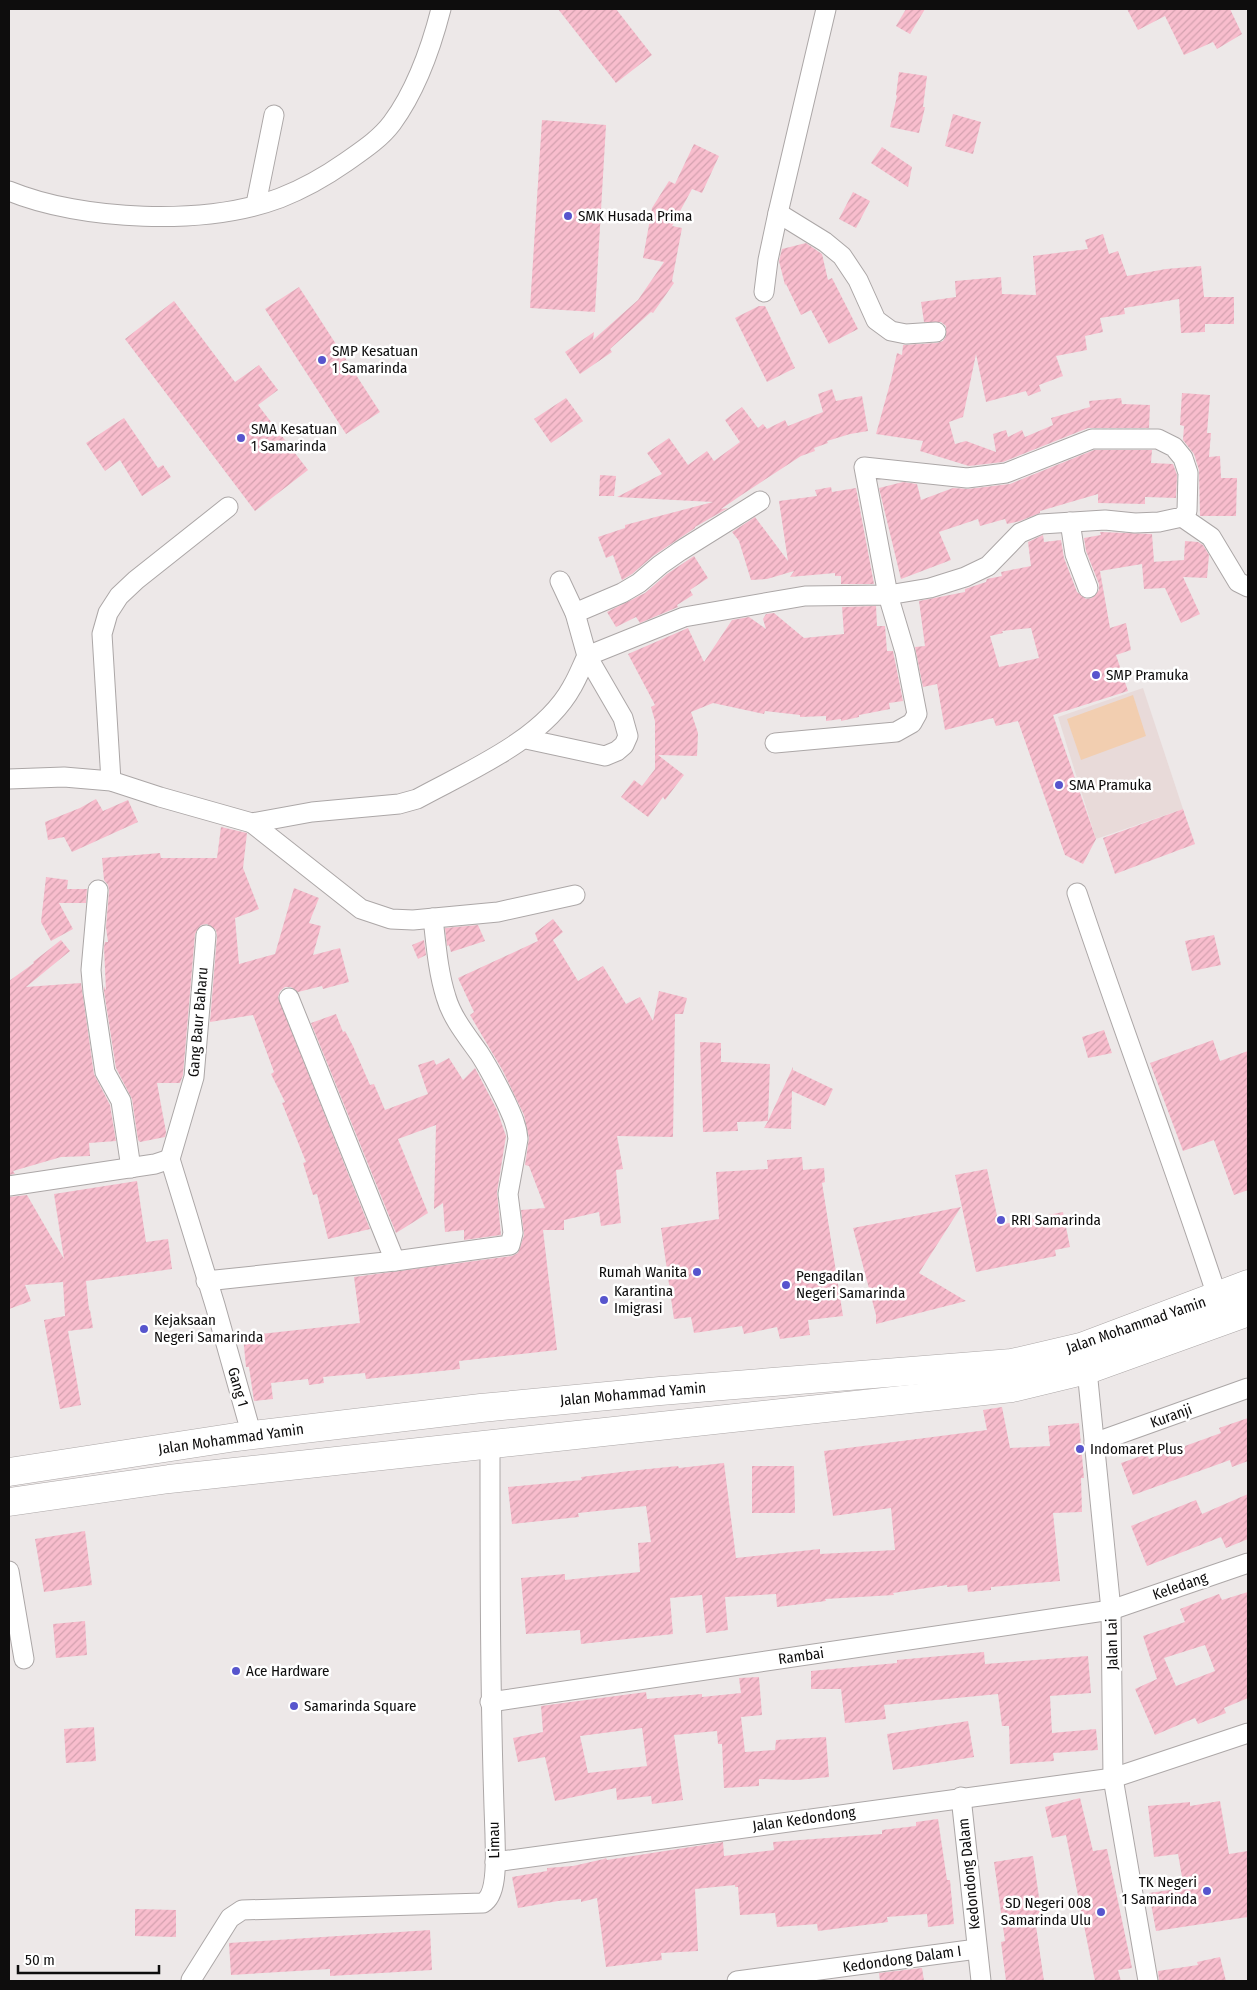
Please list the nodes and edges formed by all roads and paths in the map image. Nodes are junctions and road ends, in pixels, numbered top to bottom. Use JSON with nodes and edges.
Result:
{"nodes":[{"id":1,"x":441,"y":9,"type":"edge"},
{"id":2,"x":826,"y":9,"type":"edge"},
{"id":3,"x":274,"y":115,"type":"dead end"},
{"id":4,"x":9,"y":191,"type":"edge"},
{"id":5,"x":256,"y":204,"type":"junction"},
{"id":6,"x":778,"y":213,"type":"junction"},
{"id":7,"x":764,"y":292,"type":"dead end"},
{"id":8,"x":936,"y":332,"type":"dead end"},
{"id":9,"x":760,"y":501,"type":"dead end"},
{"id":10,"x":228,"y":507,"type":"dead end"},
{"id":11,"x":1182,"y":517,"type":"junction"},
{"id":12,"x":1070,"y":522,"type":"junction"},
{"id":13,"x":560,"y":581,"type":"dead end"},
{"id":14,"x":1248,"y":587,"type":"edge"},
{"id":15,"x":1088,"y":588,"type":"dead end"},
{"id":16,"x":888,"y":595,"type":"junction"},
{"id":17,"x":575,"y":613,"type":"junction"},
{"id":18,"x":586,"y":656,"type":"junction"},
{"id":19,"x":526,"y":739,"type":"junction"},
{"id":20,"x":774,"y":743,"type":"dead end"},
{"id":21,"x":9,"y":779,"type":"edge"},
{"id":22,"x":111,"y":781,"type":"junction"},
{"id":23,"x":252,"y":822,"type":"junction"},
{"id":24,"x":98,"y":890,"type":"dead end"},
{"id":25,"x":1077,"y":893,"type":"dead end"},
{"id":26,"x":575,"y":895,"type":"dead end"},
{"id":27,"x":433,"y":918,"type":"junction"},
{"id":28,"x":206,"y":935,"type":"dead end"},
{"id":29,"x":289,"y":998,"type":"dead end"},
{"id":30,"x":170,"y":1159,"type":"junction"},
{"id":31,"x":131,"y":1168,"type":"junction"},
{"id":32,"x":9,"y":1186,"type":"edge"},
{"id":33,"x":395,"y":1261,"type":"junction"},
{"id":34,"x":206,"y":1281,"type":"junction"},
{"id":35,"x":1248,"y":1284,"type":"edge"},
{"id":36,"x":1217,"y":1296,"type":"junction"},
{"id":37,"x":1248,"y":1312,"type":"edge"},
{"id":38,"x":1084,"y":1358,"type":"junction"},
{"id":39,"x":1248,"y":1388,"type":"edge"},
{"id":40,"x":252,"y":1436,"type":"junction"},
{"id":41,"x":1094,"y":1443,"type":"junction"},
{"id":42,"x":490,"y":1444,"type":"junction"},
{"id":43,"x":9,"y":1472,"type":"edge"},
{"id":44,"x":9,"y":1502,"type":"edge"},
{"id":45,"x":1248,"y":1562,"type":"edge"},
{"id":46,"x":9,"y":1571,"type":"edge"},
{"id":47,"x":1111,"y":1610,"type":"junction"},
{"id":48,"x":24,"y":1660,"type":"dead end"},
{"id":49,"x":490,"y":1702,"type":"junction"},
{"id":50,"x":1248,"y":1733,"type":"edge"},
{"id":51,"x":1113,"y":1778,"type":"junction"},
{"id":52,"x":962,"y":1797,"type":"junction"},
{"id":53,"x":496,"y":1862,"type":"junction"},
{"id":54,"x":977,"y":1948,"type":"junction"},
{"id":55,"x":191,"y":1980,"type":"dead end"},
{"id":56,"x":737,"y":1981,"type":"edge"},
{"id":57,"x":981,"y":1981,"type":"edge"},
{"id":58,"x":1148,"y":1981,"type":"edge"}],
"edges":[{"from":1,"to":5,"type":"street"},
{"from":2,"to":6,"type":"street"},
{"from":3,"to":5,"type":"street"},
{"from":4,"to":5,"type":"street"},
{"from":6,"to":7,"type":"street"},
{"from":6,"to":8,"type":"street"},
{"from":9,"to":17,"type":"street"},
{"from":10,"to":22,"type":"street"},
{"from":11,"to":12,"type":"street"},
{"from":11,"to":14,"type":"street"},
{"from":11,"to":16,"type":"street"},
{"from":12,"to":15,"type":"street"},
{"from":12,"to":16,"type":"street"},
{"from":13,"to":17,"type":"street"},
{"from":16,"to":18,"type":"street"},
{"from":16,"to":20,"type":"street"},
{"from":17,"to":18,"type":"street"},
{"from":18,"to":19,"type":"street"},
{"from":18,"to":19,"type":"street"},
{"from":19,"to":23,"type":"street"},
{"from":21,"to":22,"type":"street"},
{"from":22,"to":23,"type":"street"},
{"from":23,"to":27,"type":"street"},
{"from":24,"to":31,"type":"street"},
{"from":25,"to":36,"type":"street"},
{"from":26,"to":27,"type":"street"},
{"from":27,"to":33,"type":"street"},
{"from":28,"to":30,"type":"street","name":"Gang Baur Baharu"},
{"from":29,"to":33,"type":"street"},
{"from":30,"to":31,"type":"street"},
{"from":30,"to":34,"type":"street"},
{"from":31,"to":32,"type":"street"},
{"from":33,"to":34,"type":"street"},
{"from":34,"to":40,"type":"street","name":"Gang 1"},
{"from":35,"to":36,"type":"main road","name":"Jalan Mohammad Yamin"},
{"from":36,"to":38,"type":"main road","name":"Jalan Mohammad Yamin"},
{"from":37,"to":38,"type":"main road","name":"Jalan Mohammad Yamin"},
{"from":38,"to":40,"type":"main road","name":"Jalan Mohammad Yamin"},
{"from":38,"to":41,"type":"street","name":"Jalan Lai"},
{"from":38,"to":42,"type":"main road","name":"Jalan Mohammad Yamin"},
{"from":39,"to":41,"type":"street","name":"Kuranji"},
{"from":40,"to":43,"type":"main road","name":"Jalan Mohammad Yamin"},
{"from":41,"to":47,"type":"street","name":"Jalan Lai"},
{"from":42,"to":44,"type":"main road","name":"Jalan Mohammad Yamin"},
{"from":42,"to":49,"type":"street","name":"Limau"},
{"from":45,"to":47,"type":"street","name":"Keledang"},
{"from":46,"to":48,"type":"street"},
{"from":47,"to":49,"type":"street","name":"Rambai"},
{"from":47,"to":51,"type":"street","name":"Jalan Lai"},
{"from":49,"to":53,"type":"street","name":"Limau"},
{"from":50,"to":51,"type":"street"},
{"from":51,"to":52,"type":"street","name":"Jalan Kedondong"},
{"from":51,"to":58,"type":"street"},
{"from":52,"to":53,"type":"street","name":"Jalan Kedondong"},
{"from":52,"to":54,"type":"street","name":"Kedondong Dalam"},
{"from":53,"to":55,"type":"street","name":"Limau"},
{"from":54,"to":56,"type":"street","name":"Kedondong Dalam I"},
{"from":54,"to":57,"type":"street","name":"Kedondong Dalam"}]}
